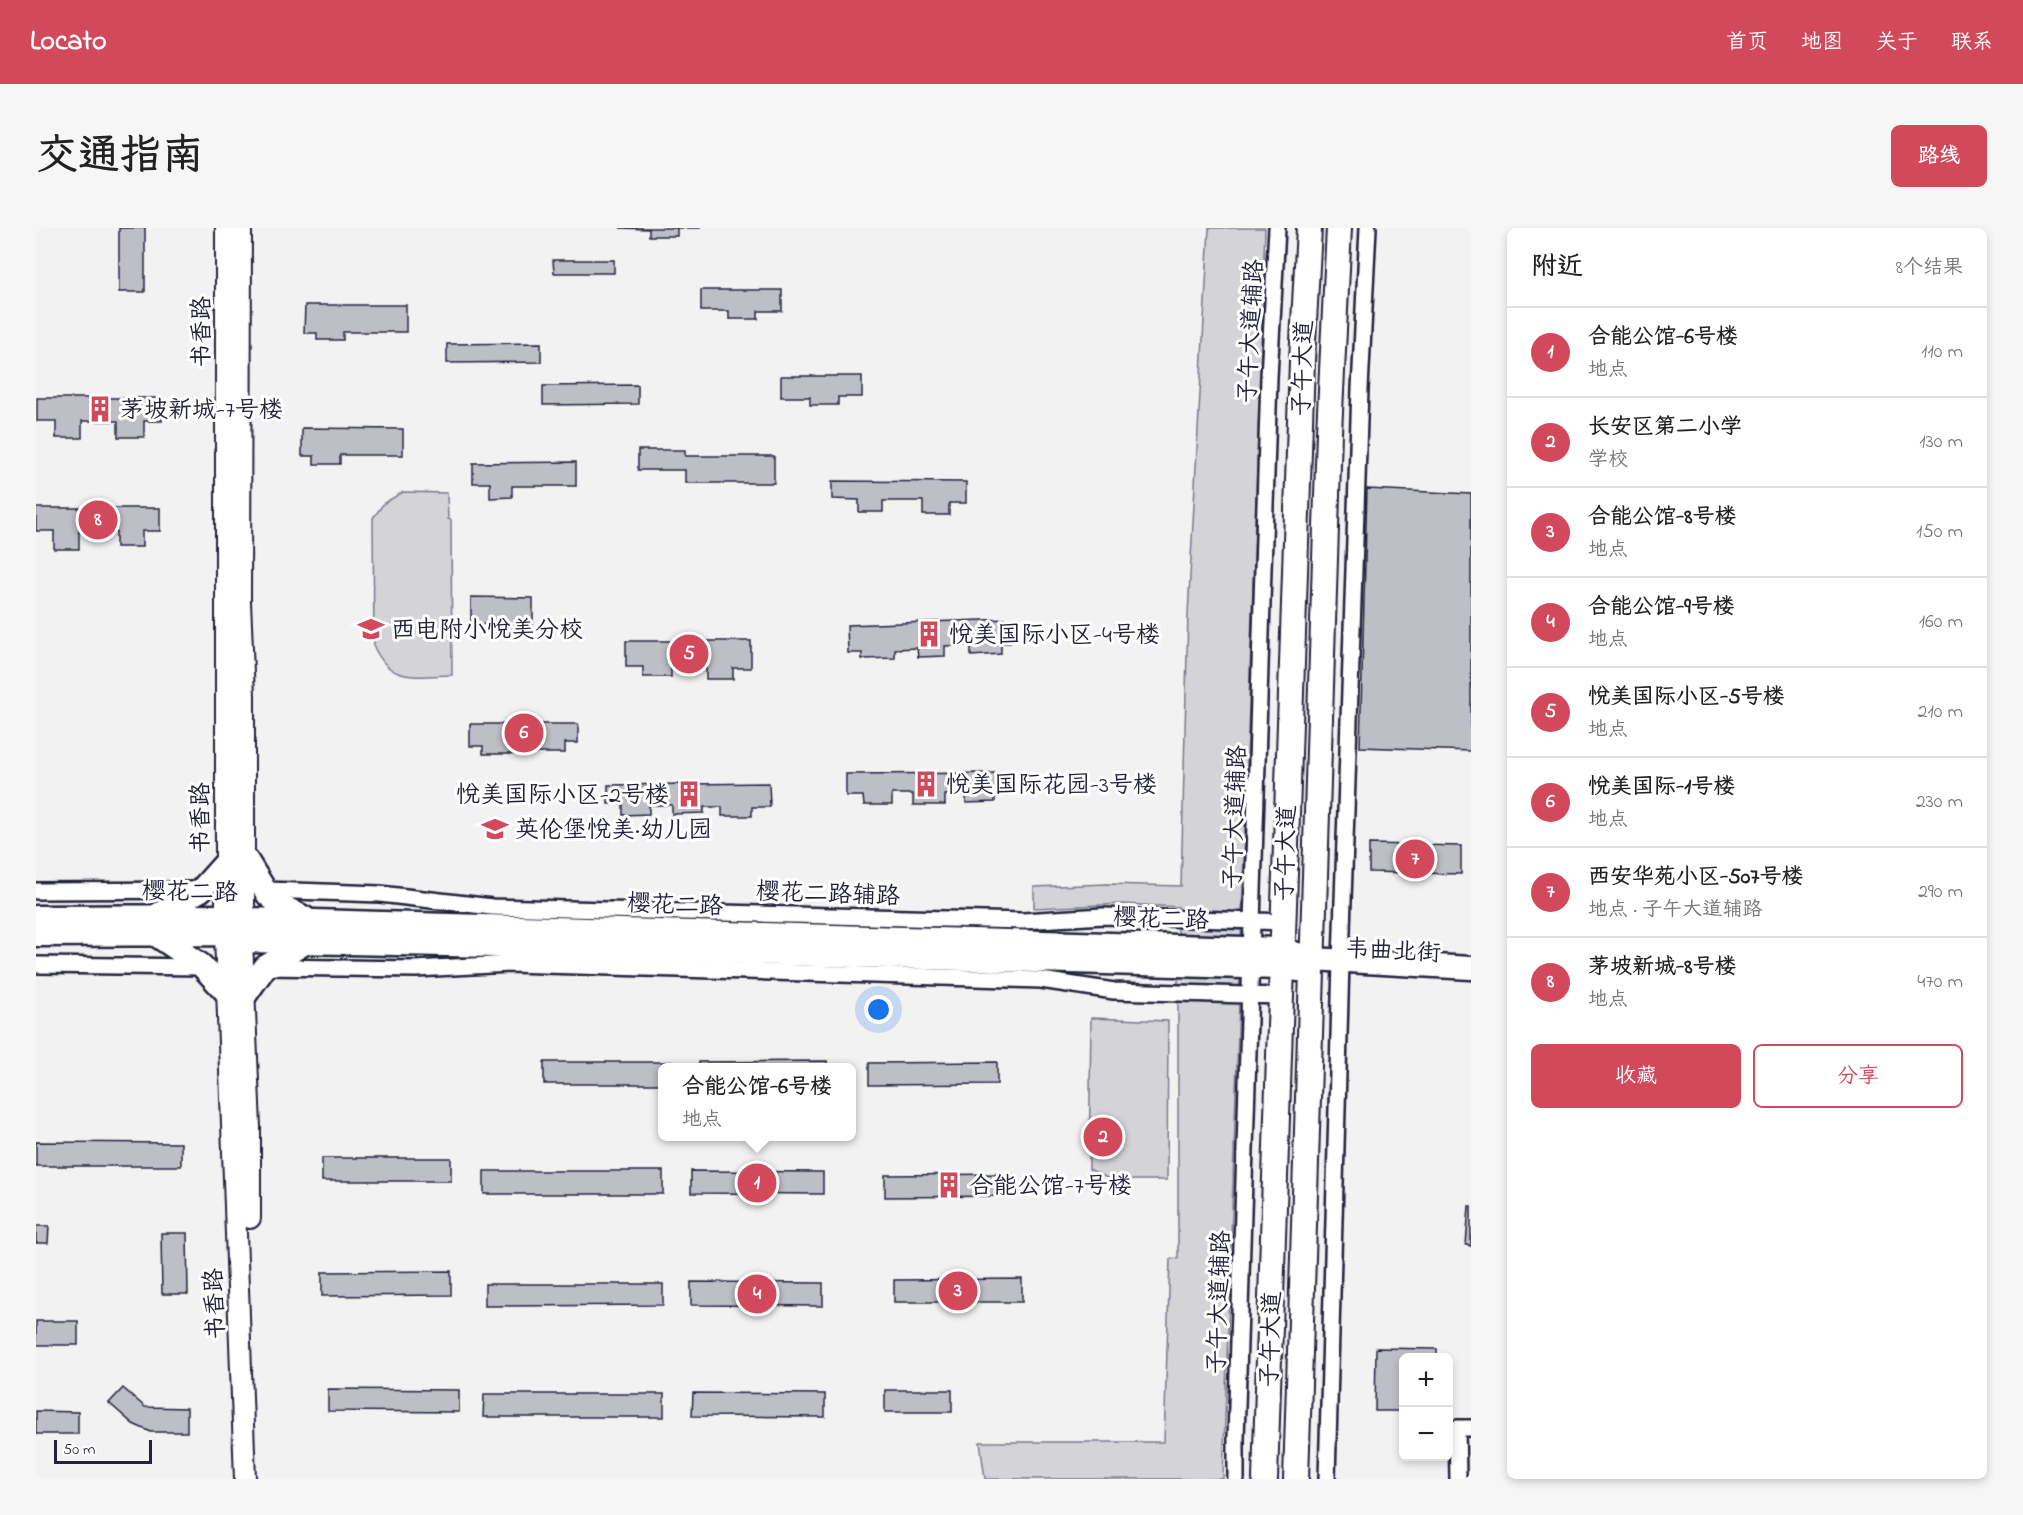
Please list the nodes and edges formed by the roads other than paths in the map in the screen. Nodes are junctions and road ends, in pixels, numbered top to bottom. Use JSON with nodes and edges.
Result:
{"nodes":[{"id":1,"x":226,"y":228,"type":"edge"},
{"id":2,"x":241,"y":228,"type":"edge"},
{"id":3,"x":1277,"y":228,"type":"edge"},
{"id":4,"x":1309,"y":228,"type":"edge"},
{"id":5,"x":1339,"y":228,"type":"edge"},
{"id":6,"x":1368,"y":228,"type":"edge"},
{"id":7,"x":235,"y":859,"type":"junction"},
{"id":8,"x":201,"y":890,"type":"junction"},
{"id":9,"x":36,"y":891,"type":"edge"},
{"id":10,"x":266,"y":891,"type":"junction"},
{"id":11,"x":36,"y":917,"type":"edge"},
{"id":12,"x":1253,"y":921,"type":"junction"},
{"id":13,"x":1283,"y":922,"type":"junction"},
{"id":14,"x":155,"y":926,"type":"junction"},
{"id":15,"x":234,"y":928,"type":"junction"},
{"id":16,"x":308,"y":932,"type":"junction"},
{"id":17,"x":36,"y":935,"type":"edge"},
{"id":18,"x":1252,"y":957,"type":"junction"},
{"id":19,"x":1282,"y":958,"type":"junction"},
{"id":20,"x":36,"y":965,"type":"edge"},
{"id":21,"x":1312,"y":966,"type":"junction"},
{"id":22,"x":203,"y":967,"type":"junction"},
{"id":23,"x":266,"y":967,"type":"junction"},
{"id":24,"x":1341,"y":967,"type":"junction"},
{"id":25,"x":1471,"y":968,"type":"edge"},
{"id":26,"x":1471,"y":981,"type":"edge"},
{"id":27,"x":235,"y":995,"type":"junction"},
{"id":28,"x":1251,"y":996,"type":"junction"},
{"id":29,"x":1282,"y":996,"type":"junction"},
{"id":30,"x":1471,"y":1428,"type":"edge"},
{"id":31,"x":245,"y":1479,"type":"edge"},
{"id":32,"x":259,"y":1479,"type":"edge"},
{"id":33,"x":1236,"y":1479,"type":"edge"},
{"id":34,"x":1266,"y":1479,"type":"edge"},
{"id":35,"x":1296,"y":1479,"type":"edge"},
{"id":36,"x":1327,"y":1479,"type":"edge"},
{"id":37,"x":1458,"y":1479,"type":"edge"}],
"edges":[{"from":1,"to":7,"type":"street","name":"书香路"},
{"from":2,"to":7,"type":"street","name":"书香路"},
{"from":3,"to":12,"type":"street","name":"子午大道辅路"},
{"from":4,"to":13,"type":"main road","name":"子午大道"},
{"from":5,"to":21,"type":"main road","name":"子午大道"},
{"from":6,"to":24,"type":"street"},
{"from":7,"to":8,"type":"main road"},
{"from":7,"to":10,"type":"main road"},
{"from":7,"to":15,"type":"street","name":"书香路"},
{"from":8,"to":9,"type":"street"},
{"from":8,"to":14,"type":"main road"},
{"from":10,"to":12,"type":"street","name":"樱花二路辅路"},
{"from":10,"to":16,"type":"main road"},
{"from":11,"to":14,"type":"main road","name":"樱花二路"},
{"from":12,"to":13,"type":"street","name":"樱花二路辅路"},
{"from":12,"to":18,"type":"street","name":"子午大道辅路"},
{"from":13,"to":19,"type":"main road","name":"子午大道"},
{"from":14,"to":15,"type":"main road","name":"樱花二路"},
{"from":14,"to":17,"type":"main road","name":"樱花二路"},
{"from":14,"to":22,"type":"main road"},
{"from":15,"to":16,"type":"main road","name":"樱花二路"},
{"from":15,"to":27,"type":"street","name":"书香路"},
{"from":16,"to":18,"type":"main road","name":"樱花二路"},
{"from":16,"to":23,"type":"main road"},
{"from":18,"to":19,"type":"main road","name":"樱花二路"},
{"from":18,"to":28,"type":"street","name":"子午大道辅路"},
{"from":19,"to":21,"type":"main road","name":"樱花二路"},
{"from":19,"to":29,"type":"main road","name":"子午大道"},
{"from":20,"to":22,"type":"street"},
{"from":21,"to":24,"type":"main road","name":"韦曲北街"},
{"from":21,"to":35,"type":"main road","name":"子午大道"},
{"from":22,"to":27,"type":"main road"},
{"from":23,"to":27,"type":"main road"},
{"from":23,"to":28,"type":"street"},
{"from":24,"to":25,"type":"main road","name":"韦曲北街"},
{"from":24,"to":26,"type":"main road","name":"韦曲北街"},
{"from":24,"to":36,"type":"street"},
{"from":27,"to":31,"type":"street","name":"书香路"},
{"from":27,"to":32,"type":"street","name":"书香路"},
{"from":28,"to":29,"type":"street"},
{"from":28,"to":33,"type":"street","name":"子午大道辅路"},
{"from":29,"to":34,"type":"main road","name":"子午大道"},
{"from":30,"to":37,"type":"street"}]}
